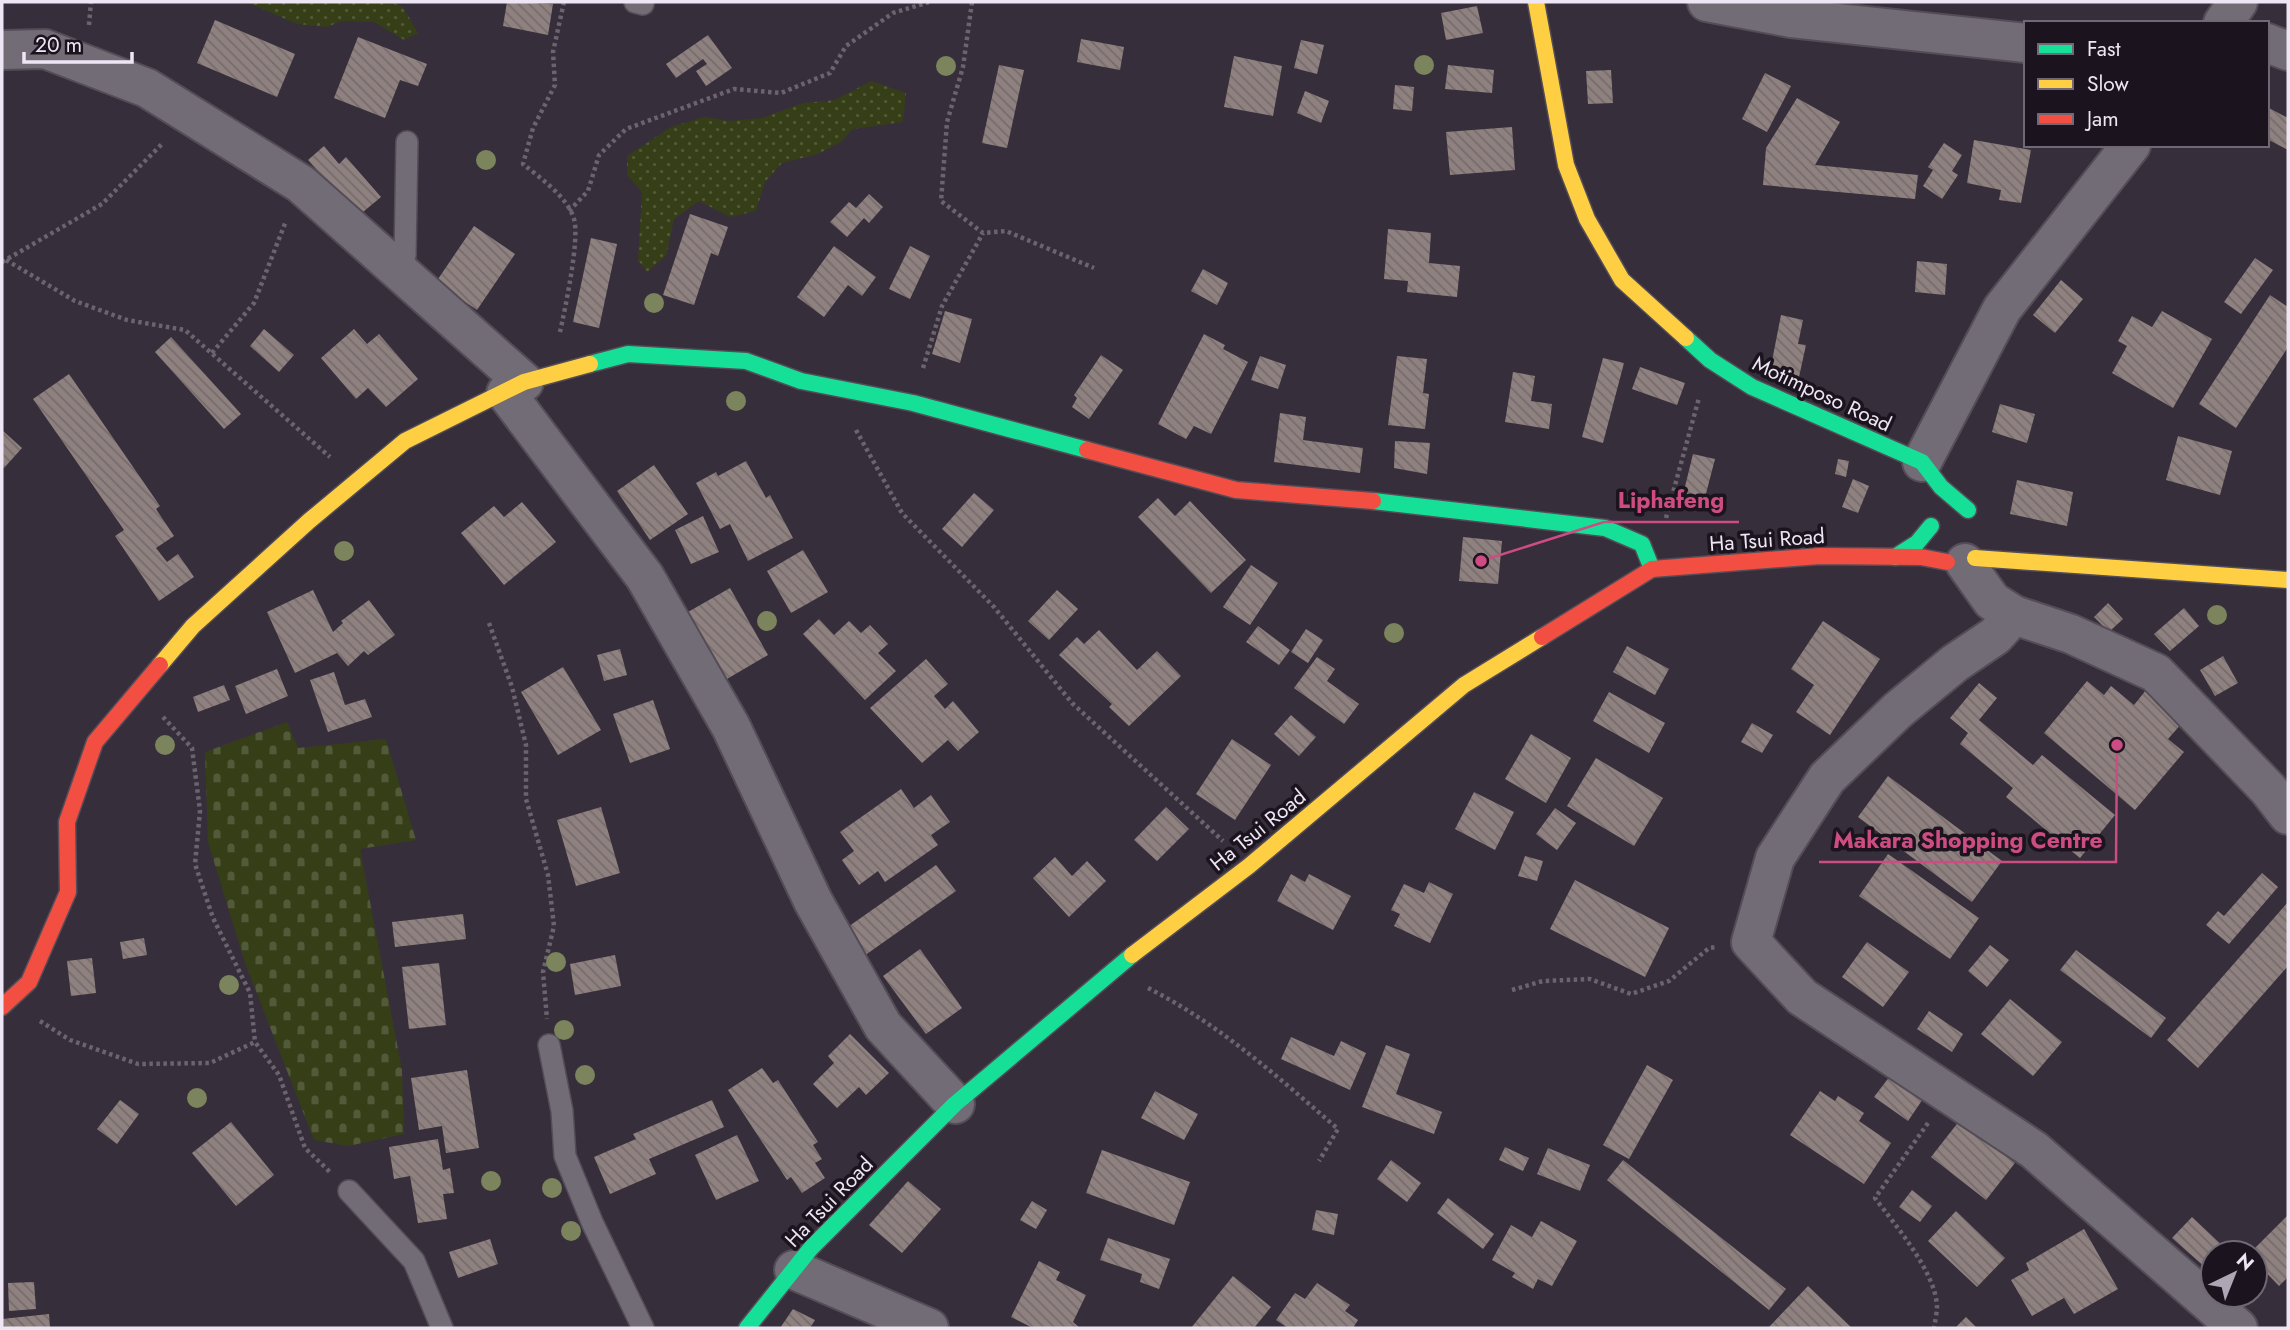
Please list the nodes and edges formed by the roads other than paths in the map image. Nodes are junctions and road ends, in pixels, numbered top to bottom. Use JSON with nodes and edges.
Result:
{"nodes":[{"id":1,"x":1536,"y":2,"type":"edge"},
{"id":2,"x":1707,"y":2,"type":"edge"},
{"id":3,"x":2238,"y":2,"type":"edge"},
{"id":4,"x":2224,"y":21,"type":"edge"},
{"id":5,"x":2024,"y":43,"type":"edge"},
{"id":6,"x":2269,"y":45,"type":"edge"},
{"id":7,"x":2,"y":50,"type":"edge"},
{"id":8,"x":2288,"y":51,"type":"edge"},
{"id":9,"x":407,"y":142,"type":"dead end"},
{"id":10,"x":2128,"y":147,"type":"edge"},
{"id":11,"x":400,"y":274,"type":"junction"},
{"id":12,"x":515,"y":387,"type":"junction"},
{"id":13,"x":1931,"y":475,"type":"junction"},
{"id":14,"x":1968,"y":510,"type":"junction"},
{"id":15,"x":1981,"y":520,"type":"dead end"},
{"id":16,"x":1933,"y":522,"type":"junction"},
{"id":17,"x":2021,"y":545,"type":"dead end"},
{"id":18,"x":1895,"y":557,"type":"junction"},
{"id":19,"x":1968,"y":557,"type":"junction"},
{"id":20,"x":2059,"y":562,"type":"junction"},
{"id":21,"x":1652,"y":569,"type":"junction"},
{"id":22,"x":2288,"y":580,"type":"edge"},
{"id":23,"x":2014,"y":615,"type":"junction"},
{"id":24,"x":2288,"y":815,"type":"edge"},
{"id":25,"x":6,"y":1004,"type":"edge"},
{"id":26,"x":549,"y":1045,"type":"road end"},
{"id":27,"x":955,"y":1104,"type":"junction"},
{"id":28,"x":349,"y":1191,"type":"road end"},
{"id":29,"x":794,"y":1270,"type":"junction"},
{"id":30,"x":442,"y":1328,"type":"edge"},
{"id":31,"x":643,"y":1328,"type":"edge"},
{"id":32,"x":747,"y":1328,"type":"edge"},
{"id":33,"x":929,"y":1328,"type":"edge"},
{"id":34,"x":2238,"y":1328,"type":"edge"}],
"edges":[{"from":1,"to":13,"type":"street","name":"Motimposo Road"},
{"from":2,"to":5,"type":"street"},
{"from":3,"to":4,"type":"street"},
{"from":6,"to":8,"type":"street"},
{"from":7,"to":11,"type":"street"},
{"from":9,"to":11,"type":"lane"},
{"from":10,"to":13,"type":"street"},
{"from":11,"to":12,"type":"street"},
{"from":12,"to":21,"type":"street"},
{"from":12,"to":25,"type":"street"},
{"from":12,"to":27,"type":"street"},
{"from":13,"to":14,"type":"street","name":"Motimposo Road"},
{"from":13,"to":16,"type":"street"},
{"from":14,"to":15,"type":"street","name":"Motimposo Road"},
{"from":14,"to":16,"type":"street"},
{"from":16,"to":18,"type":"street"},
{"from":16,"to":19,"type":"street"},
{"from":17,"to":20,"type":"street","name":"Ha Tsui Road"},
{"from":18,"to":19,"type":"street","name":"Ha Tsui Road"},
{"from":18,"to":21,"type":"street","name":"Ha Tsui Road"},
{"from":19,"to":20,"type":"street","name":"Ha Tsui Road"},
{"from":19,"to":23,"type":"street"},
{"from":20,"to":22,"type":"street","name":"Ha Tsui Road"},
{"from":21,"to":27,"type":"street","name":"Ha Tsui Road"},
{"from":23,"to":24,"type":"street"},
{"from":23,"to":34,"type":"street"},
{"from":26,"to":31,"type":"lane"},
{"from":27,"to":29,"type":"street","name":"Ha Tsui Road"},
{"from":28,"to":30,"type":"lane"},
{"from":29,"to":32,"type":"street","name":"Ha Tsui Road"},
{"from":29,"to":33,"type":"street"}]}
